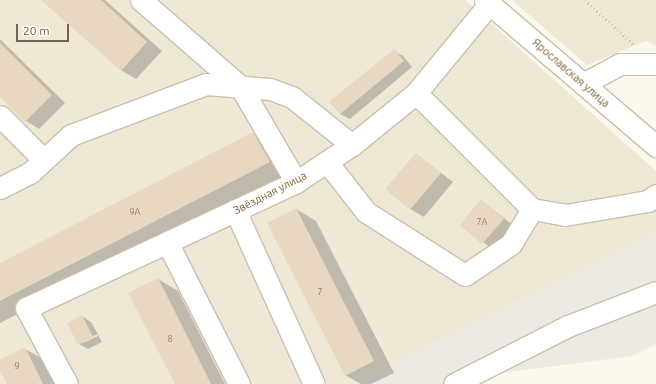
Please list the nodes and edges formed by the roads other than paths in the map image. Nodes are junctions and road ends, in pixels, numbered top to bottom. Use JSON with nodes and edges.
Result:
{"nodes":[{"id":1,"x":141,"y":0,"type":"edge"},
{"id":2,"x":487,"y":2,"type":"edge"},
{"id":3,"x":655,"y":64,"type":"edge"},
{"id":4,"x":583,"y":84,"type":"junction"},
{"id":5,"x":240,"y":86,"type":"junction"},
{"id":6,"x":416,"y":93,"type":"junction"},
{"id":7,"x":0,"y":116,"type":"edge"},
{"id":8,"x":352,"y":145,"type":"junction"},
{"id":9,"x":656,"y":146,"type":"edge"},
{"id":10,"x":44,"y":160,"type":"junction"},
{"id":11,"x":327,"y":162,"type":"junction"},
{"id":12,"x":296,"y":182,"type":"junction"},
{"id":13,"x":0,"y":188,"type":"edge"},
{"id":14,"x":656,"y":195,"type":"edge"},
{"id":15,"x":532,"y":209,"type":"junction"},
{"id":16,"x":235,"y":210,"type":"junction"},
{"id":17,"x":167,"y":242,"type":"junction"},
{"id":18,"x":656,"y":292,"type":"edge"},
{"id":19,"x":67,"y":384,"type":"edge"},
{"id":20,"x":239,"y":384,"type":"edge"},
{"id":21,"x":314,"y":384,"type":"edge"},
{"id":22,"x":454,"y":384,"type":"edge"}],
"edges":[{"from":1,"to":5,"type":"street"},
{"from":2,"to":4,"type":"street","name":"Ярославская улица"},
{"from":2,"to":6,"type":"street","name":"Звёздная улица"},
{"from":3,"to":4,"type":"street"},
{"from":4,"to":9,"type":"street","name":"Ярославская улица"},
{"from":5,"to":8,"type":"street"},
{"from":5,"to":10,"type":"street"},
{"from":5,"to":12,"type":"street"},
{"from":6,"to":8,"type":"street","name":"Звёздная улица"},
{"from":6,"to":15,"type":"street"},
{"from":7,"to":10,"type":"street"},
{"from":8,"to":11,"type":"street","name":"Звёздная улица"},
{"from":10,"to":13,"type":"street"},
{"from":11,"to":12,"type":"street","name":"Звёздная улица"},
{"from":11,"to":15,"type":"street"},
{"from":12,"to":16,"type":"street","name":"Звёздная улица"},
{"from":14,"to":15,"type":"street"},
{"from":16,"to":17,"type":"street","name":"Звёздная улица"},
{"from":16,"to":21,"type":"street"},
{"from":17,"to":19,"type":"street","name":"Звёздная улица"},
{"from":17,"to":20,"type":"street"},
{"from":18,"to":22,"type":"street"}]}
